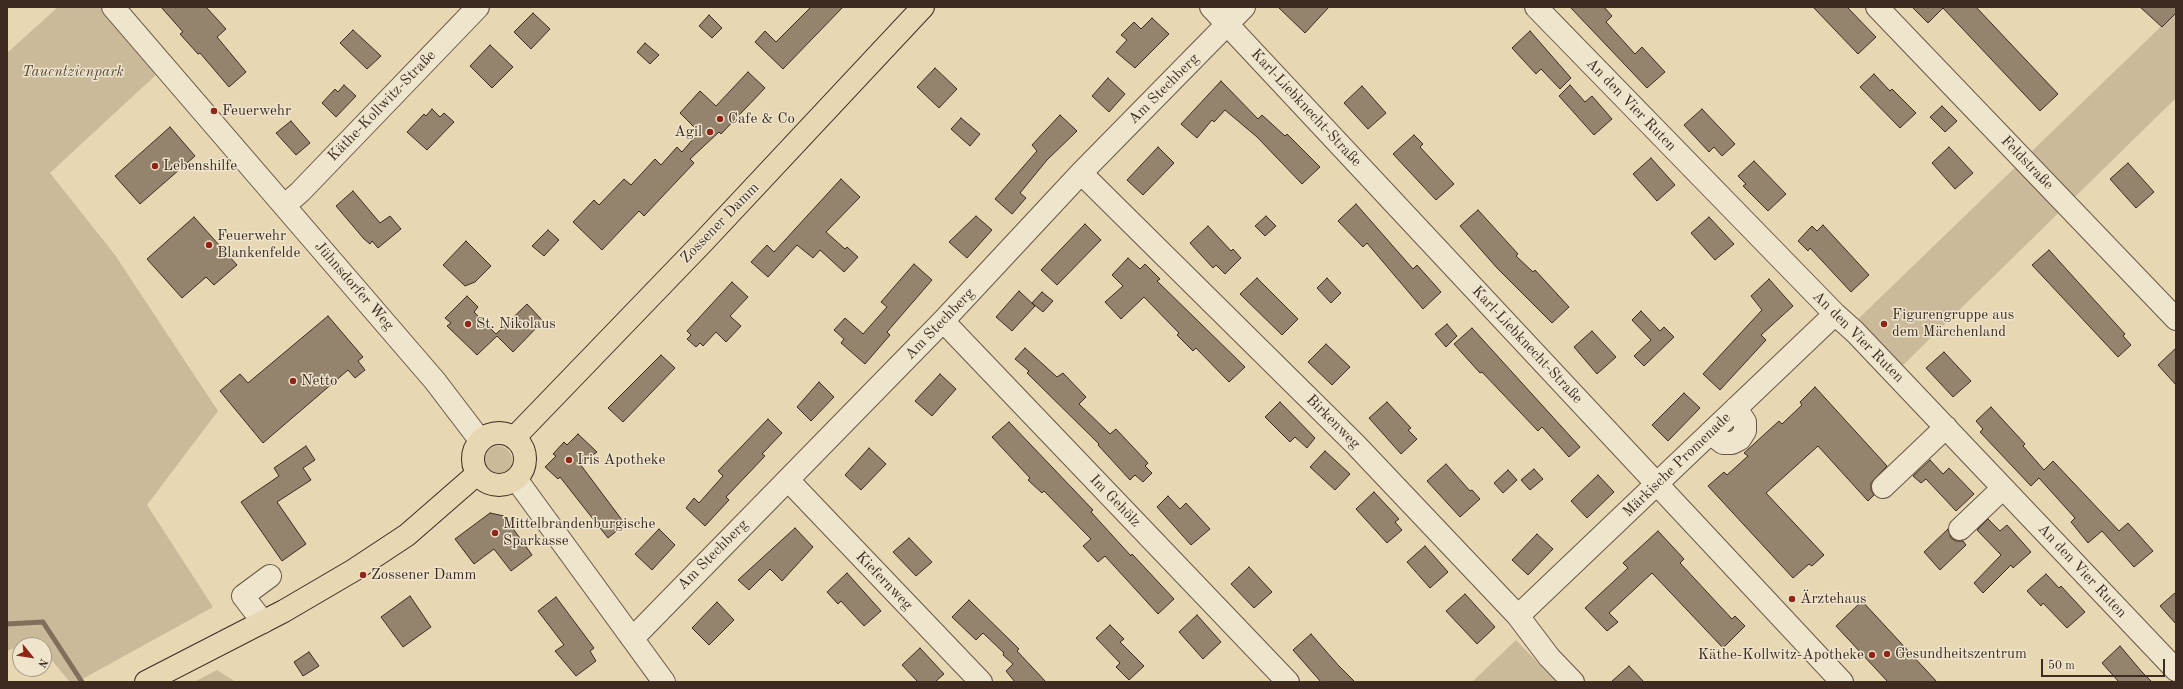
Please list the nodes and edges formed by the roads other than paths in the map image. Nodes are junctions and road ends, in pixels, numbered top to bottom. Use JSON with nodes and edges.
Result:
{"nodes":[{"id":1,"x":113,"y":7,"type":"edge"},
{"id":2,"x":478,"y":7,"type":"edge"},
{"id":3,"x":923,"y":7,"type":"edge"},
{"id":4,"x":1211,"y":7,"type":"edge"},
{"id":5,"x":1244,"y":7,"type":"edge"},
{"id":6,"x":1536,"y":7,"type":"edge"},
{"id":7,"x":1877,"y":7,"type":"edge"},
{"id":8,"x":1228,"y":24,"type":"junction"},
{"id":9,"x":1081,"y":173,"type":"junction"},
{"id":10,"x":285,"y":205,"type":"junction"},
{"id":11,"x":1835,"y":314,"type":"junction"},
{"id":12,"x":2176,"y":319,"type":"edge"},
{"id":13,"x":943,"y":321,"type":"junction"},
{"id":14,"x":1946,"y":427,"type":"junction"},
{"id":15,"x":514,"y":438,"type":"junction"},
{"id":16,"x":480,"y":440,"type":"junction"},
{"id":17,"x":477,"y":474,"type":"junction"},
{"id":18,"x":516,"y":479,"type":"junction"},
{"id":19,"x":788,"y":480,"type":"junction"},
{"id":20,"x":1657,"y":484,"type":"junction"},
{"id":21,"x":1883,"y":487,"type":"dead end"},
{"id":22,"x":2003,"y":488,"type":"junction"},
{"id":23,"x":1960,"y":529,"type":"dead end"},
{"id":24,"x":270,"y":576,"type":"dead end"},
{"id":25,"x":1518,"y":616,"type":"junction"},
{"id":26,"x":263,"y":622,"type":"junction"},
{"id":27,"x":632,"y":638,"type":"junction"},
{"id":28,"x":2176,"y":670,"type":"edge"},
{"id":29,"x":146,"y":682,"type":"edge"},
{"id":30,"x":664,"y":682,"type":"edge"},
{"id":31,"x":981,"y":682,"type":"edge"},
{"id":32,"x":1288,"y":682,"type":"edge"},
{"id":33,"x":1574,"y":682,"type":"edge"},
{"id":34,"x":1842,"y":682,"type":"edge"}],
"edges":[{"from":1,"to":10,"type":"street","name":"Jühnsdorfer Weg"},
{"from":2,"to":10,"type":"street","name":"Käthe-Kollwitz-Straße"},
{"from":3,"to":15,"type":"main road","name":"Zossener Damm"},
{"from":4,"to":8,"type":"street","name":"Karl-Liebknecht-Straße"},
{"from":5,"to":8,"type":"street","name":"Am Stechberg"},
{"from":6,"to":11,"type":"street","name":"An den Vier Ruten"},
{"from":7,"to":12,"type":"street","name":"Feldstraße"},
{"from":8,"to":9,"type":"street","name":"Am Stechberg"},
{"from":8,"to":20,"type":"street","name":"Karl-Liebknecht-Straße"},
{"from":9,"to":13,"type":"street","name":"Am Stechberg"},
{"from":9,"to":25,"type":"street","name":"Birkenweg"},
{"from":10,"to":16,"type":"street","name":"Jühnsdorfer Weg"},
{"from":11,"to":14,"type":"street","name":"An den Vier Ruten"},
{"from":11,"to":20,"type":"street","name":"Märkische Promenade"},
{"from":13,"to":19,"type":"street","name":"Am Stechberg"},
{"from":13,"to":32,"type":"street","name":"Im Gehölz"},
{"from":14,"to":21,"type":"street"},
{"from":14,"to":22,"type":"street","name":"An den Vier Ruten"},
{"from":15,"to":16,"type":"main road"},
{"from":15,"to":18,"type":"main road"},
{"from":16,"to":17,"type":"main road"},
{"from":17,"to":18,"type":"main road"},
{"from":17,"to":26,"type":"main road"},
{"from":18,"to":27,"type":"street"},
{"from":19,"to":27,"type":"street","name":"Am Stechberg"},
{"from":19,"to":31,"type":"street","name":"Kiefernweg"},
{"from":20,"to":25,"type":"street","name":"Märkische Promenade"},
{"from":20,"to":34,"type":"street","name":"Karl-Liebknecht-Straße"},
{"from":22,"to":23,"type":"street"},
{"from":22,"to":28,"type":"street","name":"An den Vier Ruten"},
{"from":24,"to":26,"type":"street"},
{"from":25,"to":33,"type":"street","name":"Birkenweg"},
{"from":26,"to":29,"type":"main road"},
{"from":27,"to":30,"type":"street"}]}
